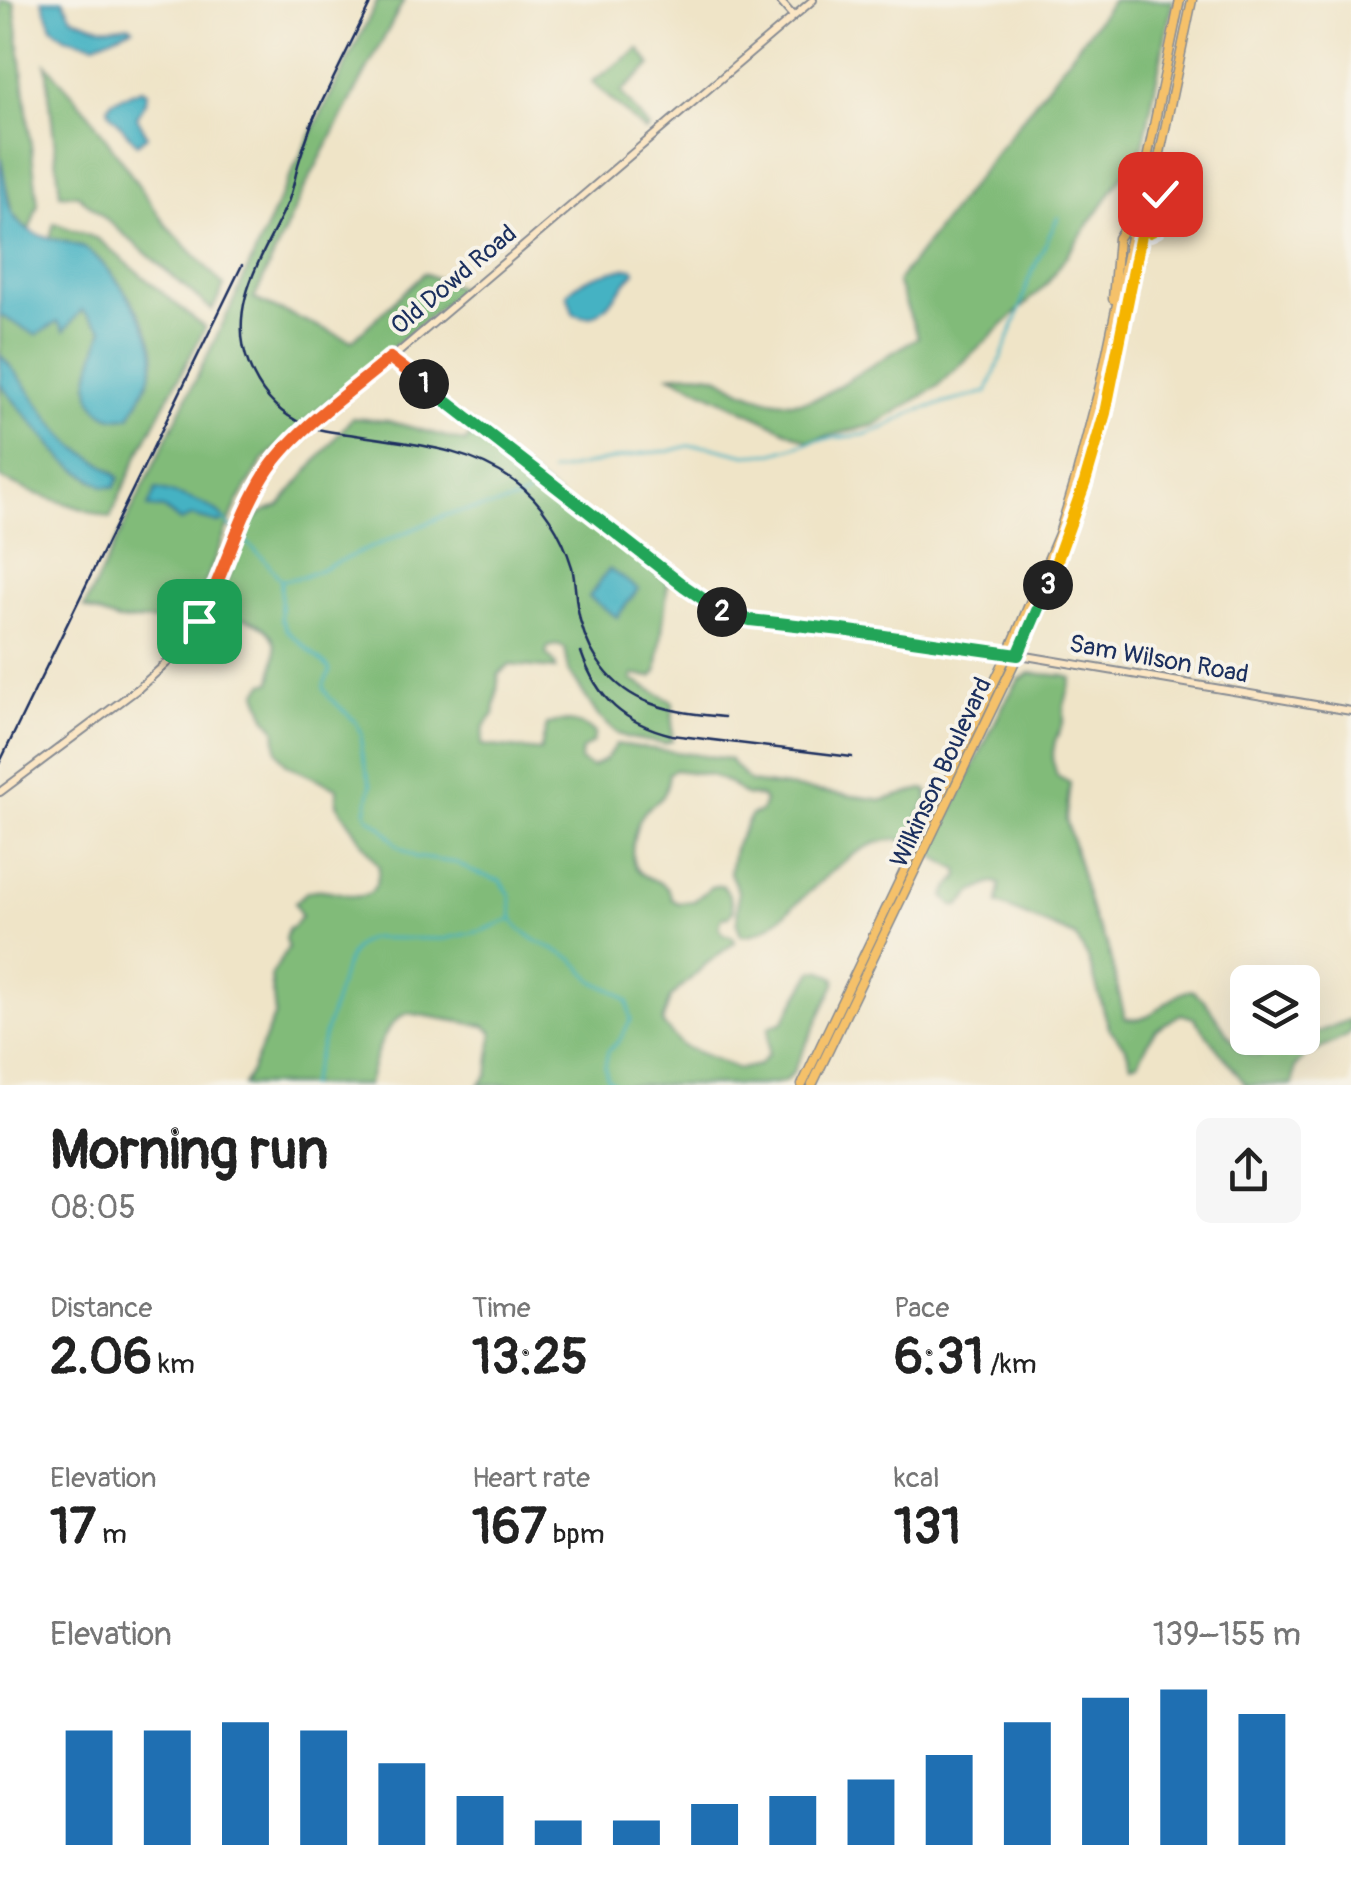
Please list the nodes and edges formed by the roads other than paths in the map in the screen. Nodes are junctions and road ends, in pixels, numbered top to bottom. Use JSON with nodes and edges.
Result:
{"nodes":[{"id":1,"x":779,"y":0,"type":"edge"},
{"id":2,"x":814,"y":0,"type":"edge"},
{"id":3,"x":1180,"y":0,"type":"edge"},
{"id":4,"x":1192,"y":0,"type":"edge"},
{"id":5,"x":793,"y":16,"type":"junction"},
{"id":6,"x":1138,"y":229,"type":"junction"},
{"id":7,"x":390,"y":358,"type":"junction"},
{"id":8,"x":1013,"y":654,"type":"junction"},
{"id":9,"x":1351,"y":711,"type":"edge"},
{"id":10,"x":0,"y":792,"type":"edge"},
{"id":11,"x":802,"y":1085,"type":"edge"},
{"id":12,"x":812,"y":1085,"type":"edge"}],
"edges":[{"from":1,"to":5,"type":"street"},
{"from":2,"to":5,"type":"street","name":"Old Dowd Road"},
{"from":3,"to":6,"type":"main road","name":"Wilkinson Boulevard"},
{"from":4,"to":6,"type":"main road"},
{"from":5,"to":7,"type":"street","name":"Old Dowd Road"},
{"from":6,"to":8,"type":"main road","name":"Wilkinson Boulevard"},
{"from":6,"to":8,"type":"main road","name":"Wilkinson Boulevard"},
{"from":7,"to":8,"type":"street","name":"Sam Wilson Road"},
{"from":7,"to":10,"type":"street","name":"Old Dowd Road"},
{"from":8,"to":9,"type":"street","name":"Sam Wilson Road"},
{"from":8,"to":11,"type":"main road","name":"Wilkinson Boulevard"},
{"from":8,"to":12,"type":"main road","name":"Wilkinson Boulevard"}]}
